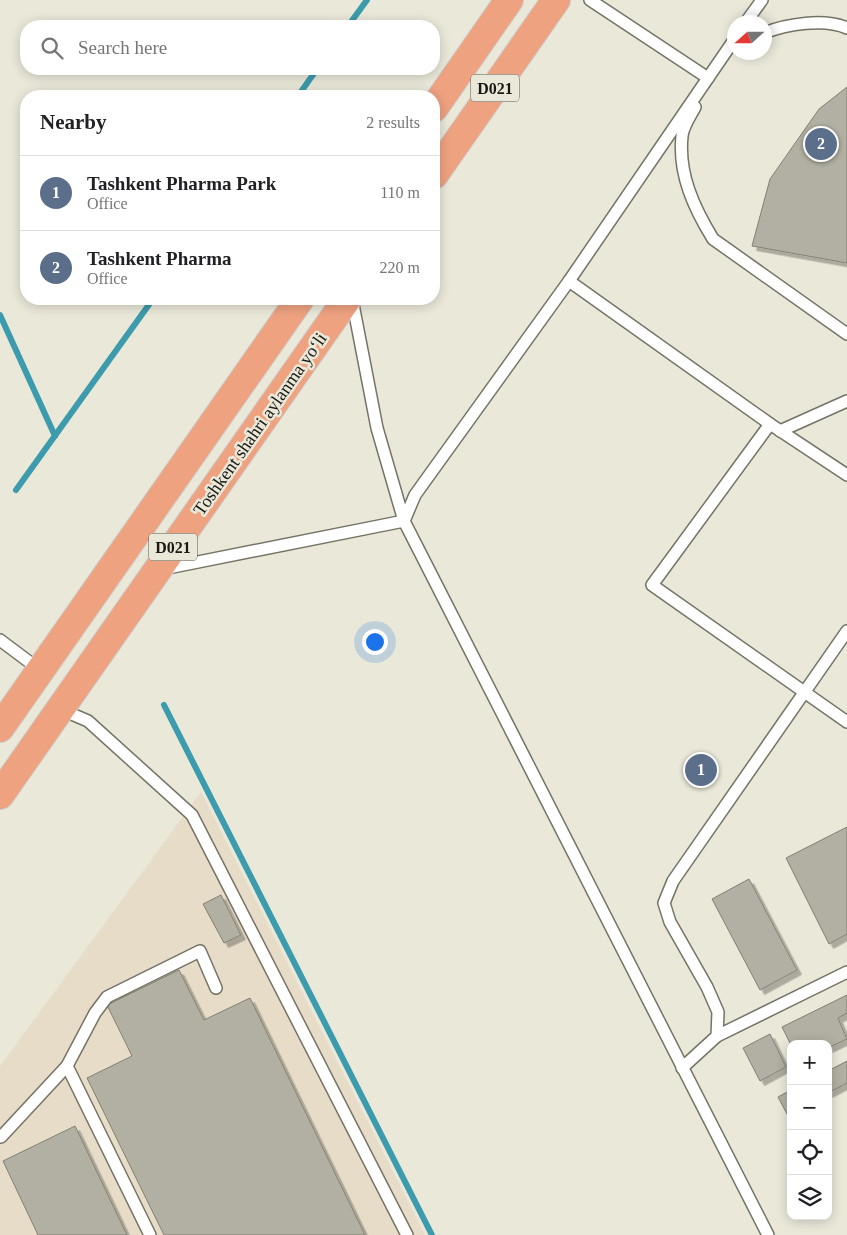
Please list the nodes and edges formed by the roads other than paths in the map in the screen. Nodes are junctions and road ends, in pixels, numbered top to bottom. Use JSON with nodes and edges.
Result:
{"nodes":[{"id":1,"x":509,"y":0,"type":"edge"},
{"id":2,"x":556,"y":0,"type":"edge"},
{"id":3,"x":590,"y":0,"type":"edge"},
{"id":4,"x":762,"y":0,"type":"edge"},
{"id":5,"x":751,"y":15,"type":"edge"},
{"id":6,"x":847,"y":28,"type":"edge"},
{"id":7,"x":772,"y":31,"type":"edge"},
{"id":8,"x":727,"y":50,"type":"edge"},
{"id":9,"x":727,"y":58,"type":"edge"},
{"id":10,"x":708,"y":78,"type":"junction"},
{"id":11,"x":440,"y":99,"type":"edge"},
{"id":12,"x":440,"y":166,"type":"edge"},
{"id":13,"x":569,"y":281,"type":"junction"},
{"id":14,"x":296,"y":305,"type":"edge"},
{"id":15,"x":344,"y":305,"type":"edge"},
{"id":16,"x":353,"y":305,"type":"edge"},
{"id":17,"x":847,"y":334,"type":"edge"},
{"id":18,"x":847,"y":401,"type":"edge"},
{"id":19,"x":775,"y":427,"type":"junction"},
{"id":20,"x":847,"y":475,"type":"edge"},
{"id":21,"x":404,"y":521,"type":"junction"},
{"id":22,"x":157,"y":570,"type":"junction"},
{"id":23,"x":847,"y":632,"type":"edge"},
{"id":24,"x":0,"y":640,"type":"edge"},
{"id":25,"x":40,"y":670,"type":"junction"},
{"id":26,"x":805,"y":692,"type":"junction"},
{"id":27,"x":60,"y":709,"type":"junction"},
{"id":28,"x":847,"y":722,"type":"edge"},
{"id":29,"x":0,"y":728,"type":"edge"},
{"id":30,"x":0,"y":795,"type":"edge"},
{"id":31,"x":847,"y":972,"type":"edge"},
{"id":32,"x":216,"y":988,"type":"dead end"},
{"id":33,"x":717,"y":1036,"type":"junction"},
{"id":34,"x":67,"y":1066,"type":"junction"},
{"id":35,"x":682,"y":1068,"type":"junction"},
{"id":36,"x":1,"y":1137,"type":"edge"},
{"id":37,"x":150,"y":1235,"type":"edge"},
{"id":38,"x":407,"y":1235,"type":"edge"},
{"id":39,"x":768,"y":1235,"type":"edge"}],
"edges":[{"from":1,"to":11,"type":"highway","number":"D021"},
{"from":2,"to":12,"type":"highway","number":"D021"},
{"from":3,"to":10,"type":"lane"},
{"from":4,"to":5,"type":"lane"},
{"from":6,"to":7,"type":"lane"},
{"from":8,"to":10,"type":"lane"},
{"from":9,"to":10,"type":"lane"},
{"from":10,"to":13,"type":"lane"},
{"from":10,"to":17,"type":"lane"},
{"from":13,"to":19,"type":"lane"},
{"from":13,"to":21,"type":"lane"},
{"from":14,"to":25,"type":"highway","number":"D021"},
{"from":15,"to":22,"type":"highway","name":"Toshkent shahri aylanma yoʻli","number":"D021"},
{"from":16,"to":21,"type":"lane"},
{"from":18,"to":19,"type":"lane"},
{"from":19,"to":20,"type":"lane"},
{"from":19,"to":26,"type":"lane"},
{"from":21,"to":22,"type":"lane"},
{"from":21,"to":35,"type":"lane"},
{"from":22,"to":27,"type":"highway","name":"Toshkent shahri aylanma yoʻli","number":"D021"},
{"from":23,"to":26,"type":"lane"},
{"from":24,"to":25,"type":"lane"},
{"from":25,"to":29,"type":"highway","number":"D021"},
{"from":26,"to":28,"type":"lane"},
{"from":26,"to":33,"type":"lane"},
{"from":27,"to":30,"type":"highway","name":"Toshkent shahri aylanma yoʻli","number":"D021"},
{"from":27,"to":38,"type":"lane"},
{"from":31,"to":33,"type":"lane"},
{"from":32,"to":34,"type":"lane"},
{"from":33,"to":35,"type":"lane"},
{"from":34,"to":36,"type":"lane"},
{"from":34,"to":37,"type":"lane"},
{"from":35,"to":39,"type":"lane"}]}
